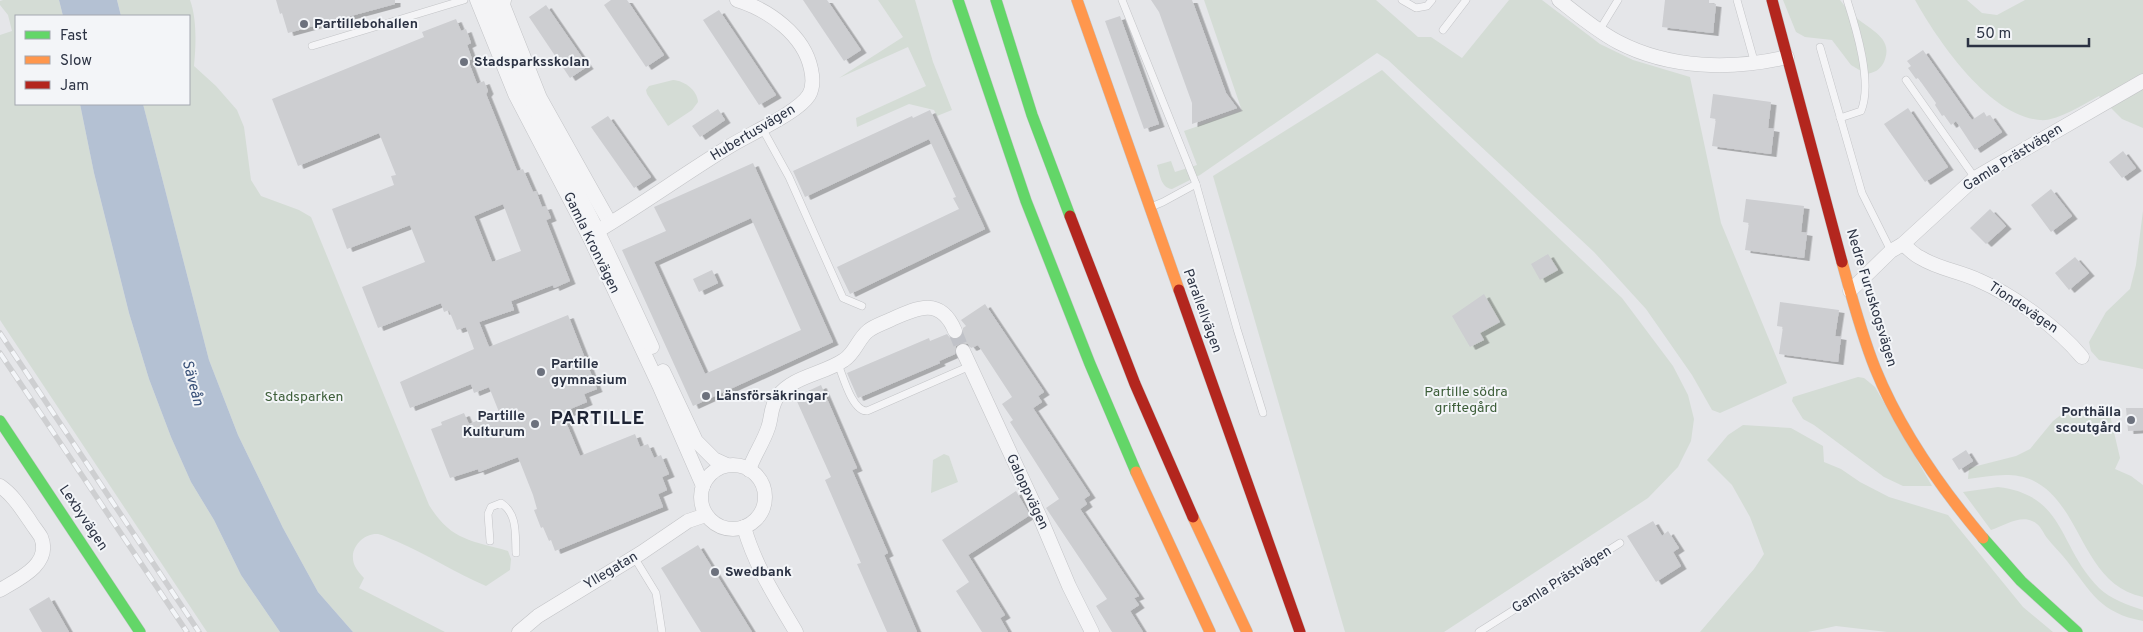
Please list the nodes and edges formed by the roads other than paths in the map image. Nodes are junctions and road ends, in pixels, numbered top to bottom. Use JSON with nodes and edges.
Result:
{"nodes":[{"id":1,"x":464,"y":0,"type":"edge"},
{"id":2,"x":477,"y":0,"type":"edge"},
{"id":3,"x":490,"y":0,"type":"edge"},
{"id":4,"x":504,"y":0,"type":"edge"},
{"id":5,"x":737,"y":0,"type":"edge"},
{"id":6,"x":958,"y":0,"type":"edge"},
{"id":7,"x":996,"y":0,"type":"edge"},
{"id":8,"x":1077,"y":0,"type":"edge"},
{"id":9,"x":1122,"y":0,"type":"edge"},
{"id":10,"x":1402,"y":0,"type":"edge"},
{"id":11,"x":1432,"y":0,"type":"edge"},
{"id":12,"x":1466,"y":0,"type":"edge"},
{"id":13,"x":1559,"y":0,"type":"edge"},
{"id":14,"x":1618,"y":0,"type":"edge"},
{"id":15,"x":1737,"y":0,"type":"edge"},
{"id":16,"x":1772,"y":0,"type":"edge"},
{"id":17,"x":1847,"y":0,"type":"edge"},
{"id":18,"x":1443,"y":30,"type":"dead end"},
{"id":19,"x":1599,"y":31,"type":"junction"},
{"id":20,"x":312,"y":46,"type":"dead end"},
{"id":21,"x":1820,"y":47,"type":"dead end"},
{"id":22,"x":1787,"y":57,"type":"junction"},
{"id":23,"x":1754,"y":64,"type":"junction"},
{"id":24,"x":1906,"y":80,"type":"dead end"},
{"id":25,"x":2143,"y":81,"type":"edge"},
{"id":26,"x":1840,"y":118,"type":"junction"},
{"id":27,"x":762,"y":128,"type":"junction"},
{"id":28,"x":1976,"y":178,"type":"junction"},
{"id":29,"x":1196,"y":184,"type":"junction"},
{"id":30,"x":1149,"y":208,"type":"junction"},
{"id":31,"x":610,"y":223,"type":"junction"},
{"id":32,"x":593,"y":234,"type":"junction"},
{"id":33,"x":1897,"y":247,"type":"junction"},
{"id":34,"x":1850,"y":291,"type":"junction"},
{"id":35,"x":862,"y":306,"type":"dead end"},
{"id":36,"x":955,"y":331,"type":"tunnel mouth"},
{"id":37,"x":963,"y":351,"type":"tunnel mouth"},
{"id":38,"x":2082,"y":357,"type":"dead end"},
{"id":39,"x":838,"y":364,"type":"junction"},
{"id":40,"x":970,"y":366,"type":"junction"},
{"id":41,"x":1263,"y":413,"type":"dead end"},
{"id":42,"x":0,"y":421,"type":"edge"},
{"id":43,"x":727,"y":465,"type":"junction"},
{"id":44,"x":749,"y":470,"type":"junction"},
{"id":45,"x":0,"y":486,"type":"edge"},
{"id":46,"x":703,"y":486,"type":"junction"},
{"id":47,"x":706,"y":515,"type":"junction"},
{"id":48,"x":744,"y":527,"type":"junction"},
{"id":49,"x":490,"y":540,"type":"dead end"},
{"id":50,"x":1620,"y":543,"type":"dead end"},
{"id":51,"x":516,"y":554,"type":"dead end"},
{"id":52,"x":634,"y":557,"type":"junction"},
{"id":53,"x":0,"y":590,"type":"edge"},
{"id":54,"x":140,"y":632,"type":"edge"},
{"id":55,"x":519,"y":632,"type":"edge"},
{"id":56,"x":662,"y":632,"type":"edge"},
{"id":57,"x":796,"y":632,"type":"edge"},
{"id":58,"x":1092,"y":632,"type":"edge"},
{"id":59,"x":1210,"y":632,"type":"edge"},
{"id":60,"x":1247,"y":632,"type":"edge"},
{"id":61,"x":1300,"y":632,"type":"edge"},
{"id":62,"x":1479,"y":632,"type":"edge"},
{"id":63,"x":2077,"y":632,"type":"edge"}],
"edges":[{"from":1,"to":20,"type":"lane"},
{"from":2,"to":32,"type":"street","name":"Gamla Kronvägen"},
{"from":3,"to":32,"type":"street","name":"Gamla Kronvägen"},
{"from":4,"to":31,"type":"street"},
{"from":5,"to":27,"type":"street","name":"Hubertusvägen"},
{"from":6,"to":59,"type":"main road"},
{"from":7,"to":60,"type":"main road"},
{"from":8,"to":30,"type":"main road","name":"Parallellvägen"},
{"from":9,"to":29,"type":"lane"},
{"from":10,"to":11,"type":"lane"},
{"from":12,"to":18,"type":"lane"},
{"from":13,"to":19,"type":"street"},
{"from":14,"to":19,"type":"lane"},
{"from":15,"to":23,"type":"lane"},
{"from":16,"to":22,"type":"main road","name":"Nedre Furuskogsvägen"},
{"from":17,"to":26,"type":"lane"},
{"from":19,"to":23,"type":"street"},
{"from":21,"to":26,"type":"lane"},
{"from":22,"to":23,"type":"street"},
{"from":22,"to":34,"type":"main road","name":"Nedre Furuskogsvägen"},
{"from":24,"to":28,"type":"lane"},
{"from":25,"to":28,"type":"street","name":"Gamla Prästvägen"},
{"from":26,"to":33,"type":"lane"},
{"from":27,"to":31,"type":"street","name":"Hubertusvägen"},
{"from":27,"to":35,"type":"lane"},
{"from":28,"to":33,"type":"street","name":"Gamla Prästvägen"},
{"from":29,"to":30,"type":"lane"},
{"from":29,"to":41,"type":"lane"},
{"from":30,"to":61,"type":"main road","name":"Parallellvägen"},
{"from":31,"to":32,"type":"street","name":"Hubertusvägen"},
{"from":32,"to":43,"type":"street","name":"Gamla Kronvägen"},
{"from":32,"to":46,"type":"street","name":"Gamla Kronvägen"},
{"from":33,"to":34,"type":"street","name":"Gamla Prästvägen"},
{"from":33,"to":38,"type":"street","name":"Tiondevägen"},
{"from":34,"to":63,"type":"main road","name":"Nedre Furuskogsvägen"},
{"from":36,"to":39,"type":"street"},
{"from":37,"to":40,"type":"street","name":"Galoppvägen"},
{"from":39,"to":40,"type":"lane"},
{"from":39,"to":44,"type":"street"},
{"from":40,"to":58,"type":"street","name":"Galoppvägen"},
{"from":42,"to":54,"type":"main road","name":"Lexbyvägen"},
{"from":43,"to":44,"type":"street"},
{"from":43,"to":46,"type":"street"},
{"from":44,"to":48,"type":"street"},
{"from":45,"to":53,"type":"street"},
{"from":46,"to":47,"type":"street"},
{"from":47,"to":48,"type":"street"},
{"from":47,"to":52,"type":"street","name":"Yllegatan"},
{"from":48,"to":57,"type":"street"},
{"from":49,"to":51,"type":"lane"},
{"from":50,"to":62,"type":"lane","name":"Gamla Prästvägen"},
{"from":52,"to":55,"type":"street","name":"Yllegatan"},
{"from":52,"to":56,"type":"lane"}]}
